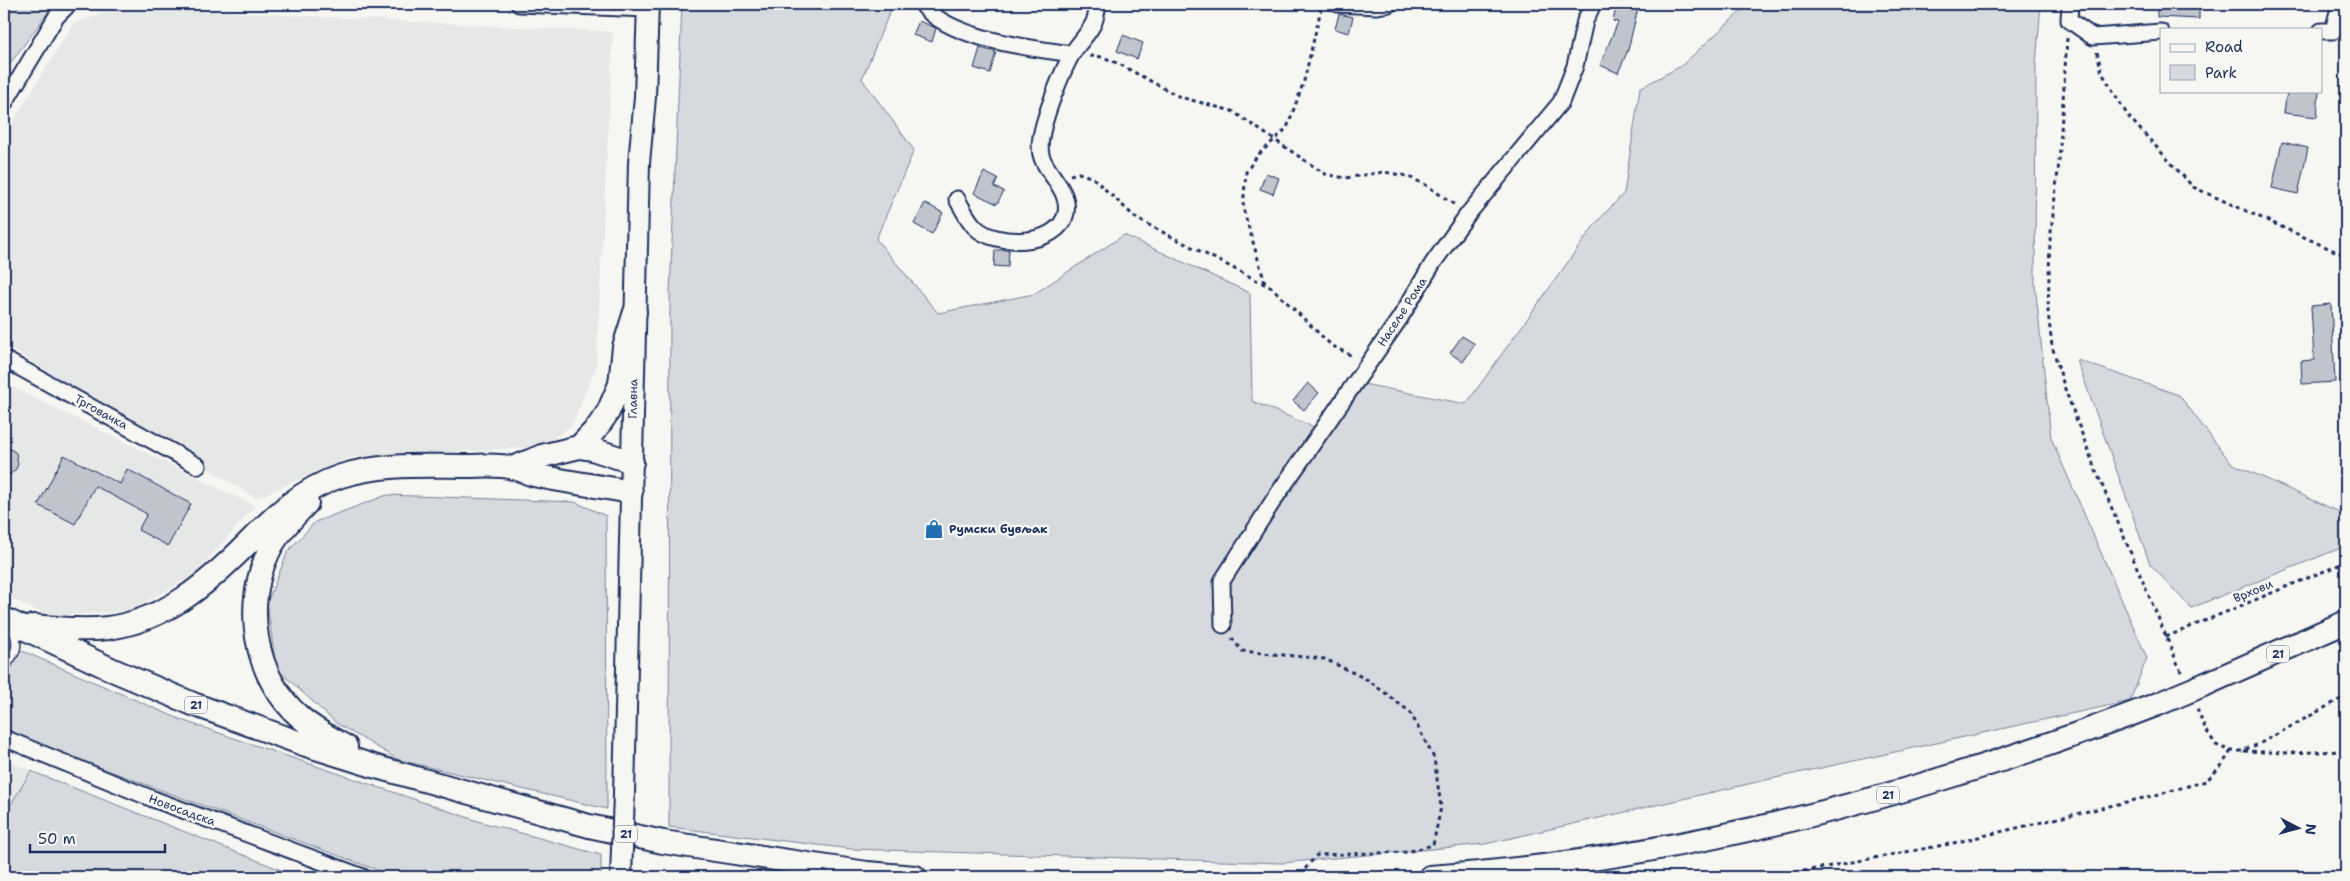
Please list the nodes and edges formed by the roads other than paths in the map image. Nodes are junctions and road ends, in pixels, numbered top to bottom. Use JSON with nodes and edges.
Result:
{"nodes":[{"id":1,"x":70,"y":4,"type":"edge"},
{"id":2,"x":519,"y":4,"type":"edge"},
{"id":3,"x":922,"y":4,"type":"edge"},
{"id":4,"x":1098,"y":4,"type":"edge"},
{"id":5,"x":1336,"y":4,"type":"edge"},
{"id":6,"x":1389,"y":4,"type":"edge"},
{"id":7,"x":1593,"y":4,"type":"edge"},
{"id":8,"x":2070,"y":4,"type":"edge"},
{"id":9,"x":2340,"y":4,"type":"edge"},
{"id":10,"x":648,"y":6,"type":"edge"},
{"id":11,"x":2322,"y":31,"type":"edge"},
{"id":12,"x":2160,"y":32,"type":"edge"},
{"id":13,"x":1072,"y":54,"type":"junction"},
{"id":14,"x":4,"y":104,"type":"edge"},
{"id":15,"x":957,"y":199,"type":"dead end"},
{"id":16,"x":635,"y":312,"type":"junction"},
{"id":17,"x":4,"y":359,"type":"edge"},
{"id":18,"x":579,"y":447,"type":"junction"},
{"id":19,"x":632,"y":462,"type":"junction"},
{"id":20,"x":198,"y":466,"type":"dead end"},
{"id":21,"x":513,"y":468,"type":"junction"},
{"id":22,"x":325,"y":484,"type":"junction"},
{"id":23,"x":631,"y":492,"type":"junction"},
{"id":24,"x":12,"y":622,"type":"edge"},
{"id":25,"x":2346,"y":622,"type":"edge"},
{"id":26,"x":1223,"y":625,"type":"road end"},
{"id":27,"x":4,"y":668,"type":"edge"},
{"id":28,"x":4,"y":738,"type":"edge"},
{"id":29,"x":380,"y":768,"type":"junction"},
{"id":30,"x":364,"y":877,"type":"edge"},
{"id":31,"x":621,"y":877,"type":"edge"},
{"id":32,"x":915,"y":877,"type":"edge"},
{"id":33,"x":1430,"y":877,"type":"edge"}],
"edges":[{"from":1,"to":14,"type":"street"},
{"from":2,"to":10,"type":"street"},
{"from":3,"to":13,"type":"street"},
{"from":4,"to":13,"type":"street"},
{"from":5,"to":6,"type":"street"},
{"from":7,"to":26,"type":"street","name":"Насеље Рома"},
{"from":8,"to":12,"type":"street"},
{"from":9,"to":11,"type":"street"},
{"from":10,"to":16,"type":"main road","name":"Главна"},
{"from":13,"to":15,"type":"street"},
{"from":16,"to":18,"type":"main road"},
{"from":16,"to":19,"type":"main road","name":"Главна"},
{"from":17,"to":20,"type":"street","name":"Трговачка"},
{"from":18,"to":19,"type":"main road"},
{"from":18,"to":21,"type":"main road"},
{"from":19,"to":23,"type":"main road","name":"Главна"},
{"from":21,"to":22,"type":"main road"},
{"from":21,"to":23,"type":"main road"},
{"from":22,"to":24,"type":"main road"},
{"from":22,"to":29,"type":"main road"},
{"from":23,"to":31,"type":"main road","name":"Главна","bridge":true},
{"from":24,"to":27,"type":"lane"},
{"from":24,"to":29,"type":"main road","number":"21"},
{"from":25,"to":33,"type":"main road","number":"21","bridge":true},
{"from":28,"to":30,"type":"street","name":"Новосадска"},
{"from":29,"to":32,"type":"main road","number":"21"}]}
